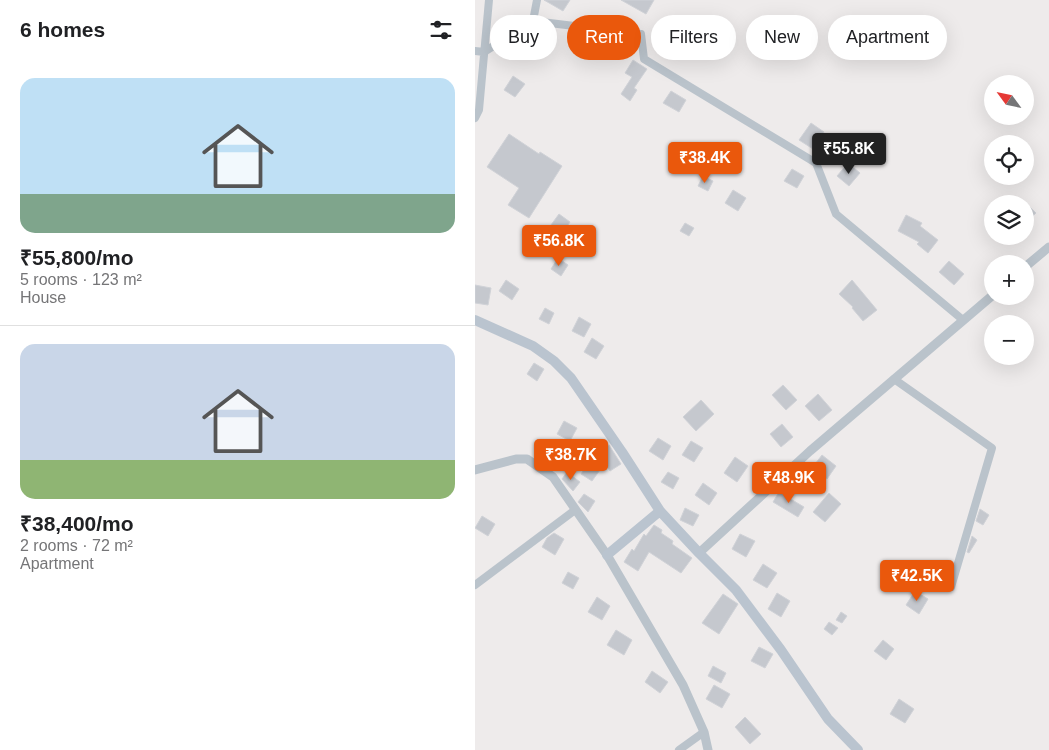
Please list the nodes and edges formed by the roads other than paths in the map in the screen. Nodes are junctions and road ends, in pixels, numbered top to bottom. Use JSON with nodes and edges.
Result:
{"nodes":[{"id":1,"x":489,"y":0,"type":"edge"},
{"id":2,"x":537,"y":0,"type":"edge"},
{"id":3,"x":534,"y":15,"type":"edge"},
{"id":4,"x":557,"y":24,"type":"edge"},
{"id":5,"x":490,"y":49,"type":"edge"},
{"id":6,"x":475,"y":51,"type":"edge"},
{"id":7,"x":485,"y":52,"type":"junction"},
{"id":8,"x":475,"y":118,"type":"edge"},
{"id":9,"x":1049,"y":247,"type":"edge"},
{"id":10,"x":1034,"y":260,"type":"edge"},
{"id":11,"x":984,"y":302,"type":"edge"},
{"id":12,"x":475,"y":320,"type":"edge"},
{"id":13,"x":963,"y":320,"type":"junction"},
{"id":14,"x":894,"y":379,"type":"junction"},
{"id":15,"x":475,"y":470,"type":"edge"},
{"id":16,"x":575,"y":510,"type":"junction"},
{"id":17,"x":660,"y":511,"type":"junction"},
{"id":18,"x":699,"y":553,"type":"junction"},
{"id":19,"x":607,"y":555,"type":"junction"},
{"id":20,"x":475,"y":585,"type":"edge"},
{"id":21,"x":951,"y":588,"type":"dead end"},
{"id":22,"x":704,"y":732,"type":"junction"},
{"id":23,"x":679,"y":750,"type":"edge"},
{"id":24,"x":707,"y":750,"type":"edge"},
{"id":25,"x":858,"y":750,"type":"edge"}],
"edges":[{"from":1,"to":7,"type":"street"},
{"from":2,"to":3,"type":"street"},
{"from":4,"to":13,"type":"street"},
{"from":5,"to":7,"type":"street"},
{"from":6,"to":7,"type":"street"},
{"from":7,"to":8,"type":"street"},
{"from":9,"to":10,"type":"street"},
{"from":11,"to":13,"type":"street"},
{"from":12,"to":17,"type":"main road"},
{"from":13,"to":14,"type":"street"},
{"from":14,"to":18,"type":"street"},
{"from":14,"to":21,"type":"street"},
{"from":15,"to":16,"type":"street"},
{"from":16,"to":19,"type":"street"},
{"from":16,"to":20,"type":"street"},
{"from":17,"to":18,"type":"main road"},
{"from":17,"to":19,"type":"main road"},
{"from":18,"to":25,"type":"main road"},
{"from":19,"to":22,"type":"street"},
{"from":22,"to":23,"type":"street"},
{"from":22,"to":24,"type":"street"}]}
